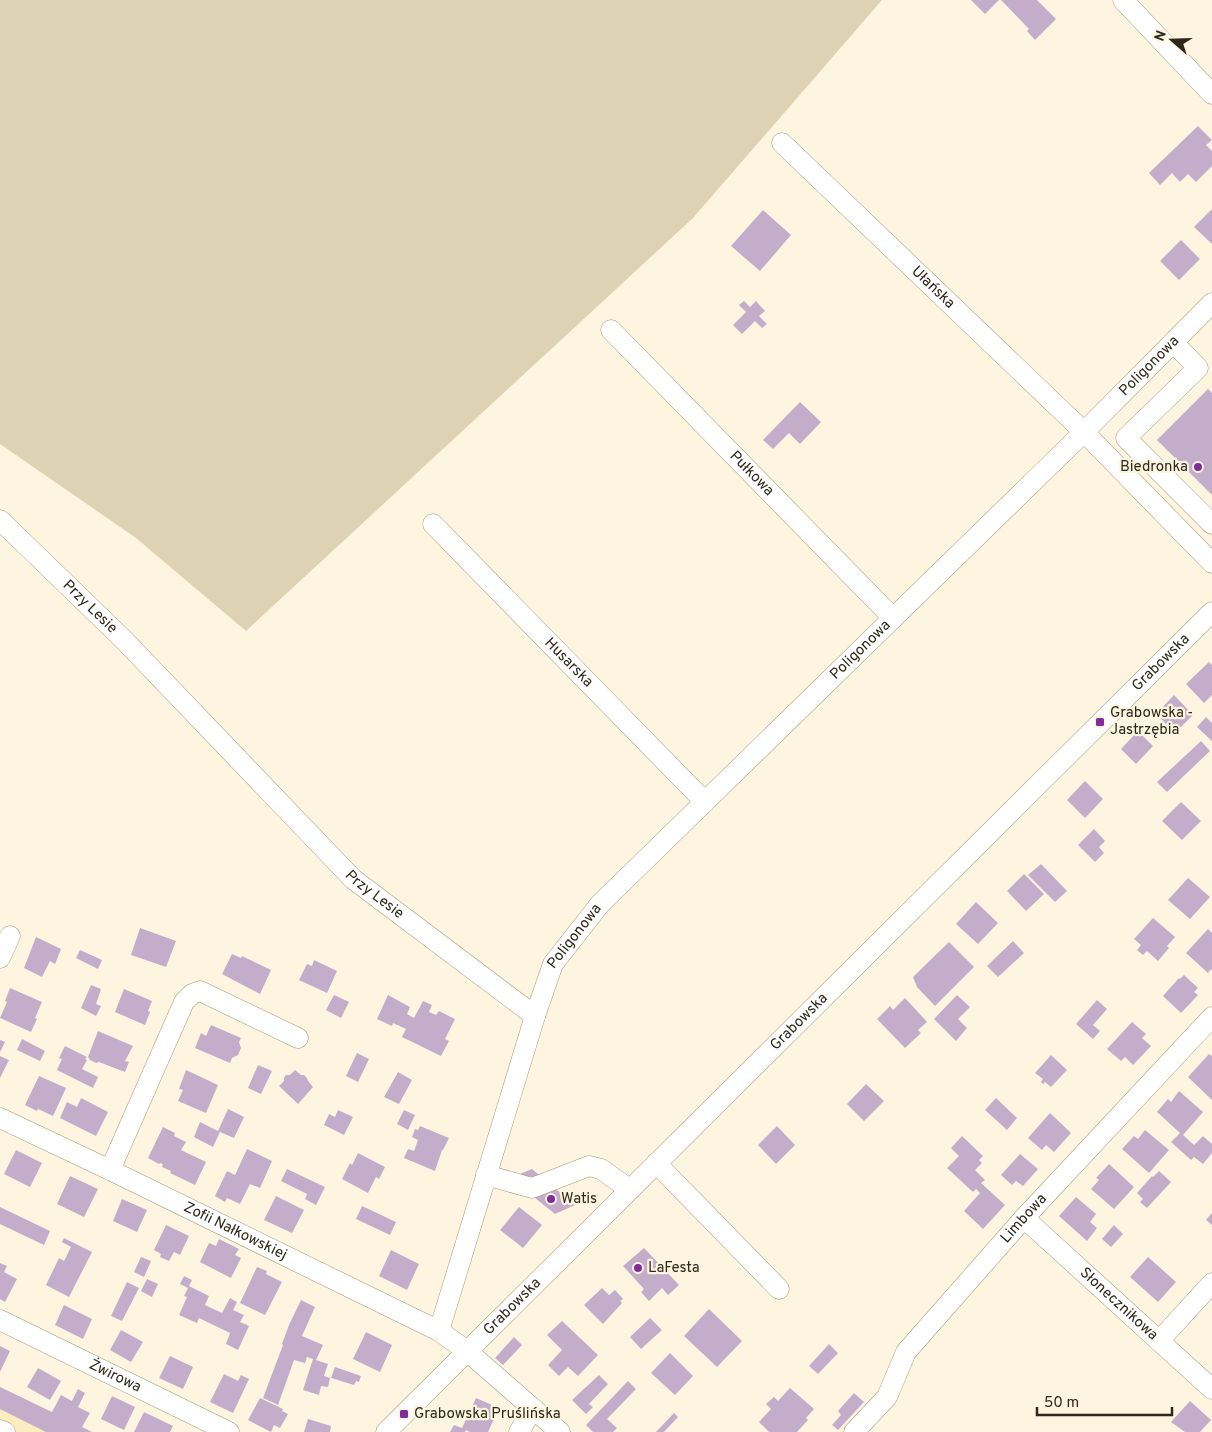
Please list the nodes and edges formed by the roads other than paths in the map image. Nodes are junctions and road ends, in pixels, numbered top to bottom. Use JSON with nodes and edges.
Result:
{"nodes":[{"id":1,"x":1123,"y":0,"type":"edge"},
{"id":2,"x":1212,"y":94,"type":"edge"},
{"id":3,"x":782,"y":143,"type":"dead end"},
{"id":4,"x":1212,"y":303,"type":"edge"},
{"id":5,"x":611,"y":330,"type":"dead end"},
{"id":6,"x":1173,"y":342,"type":"junction"},
{"id":7,"x":1084,"y":432,"type":"junction"},
{"id":8,"x":0,"y":520,"type":"edge"},
{"id":9,"x":433,"y":524,"type":"dead end"},
{"id":10,"x":1212,"y":524,"type":"edge"},
{"id":11,"x":1212,"y":563,"type":"edge"},
{"id":12,"x":1212,"y":612,"type":"edge"},
{"id":13,"x":893,"y":618,"type":"junction"},
{"id":14,"x":705,"y":802,"type":"junction"},
{"id":15,"x":10,"y":936,"type":"dead end"},
{"id":16,"x":0,"y":958,"type":"edge"},
{"id":17,"x":535,"y":1016,"type":"junction"},
{"id":18,"x":1212,"y":1017,"type":"edge"},
{"id":19,"x":298,"y":1038,"type":"dead end"},
{"id":20,"x":0,"y":1118,"type":"edge"},
{"id":21,"x":656,"y":1163,"type":"junction"},
{"id":22,"x":110,"y":1170,"type":"junction"},
{"id":23,"x":486,"y":1175,"type":"junction"},
{"id":24,"x":629,"y":1189,"type":"junction"},
{"id":25,"x":1024,"y":1218,"type":"junction"},
{"id":26,"x":1212,"y":1283,"type":"edge"},
{"id":27,"x":779,"y":1289,"type":"dead end"},
{"id":28,"x":0,"y":1320,"type":"edge"},
{"id":29,"x":439,"y":1331,"type":"junction"},
{"id":30,"x":1159,"y":1341,"type":"junction"},
{"id":31,"x":467,"y":1350,"type":"junction"},
{"id":32,"x":1212,"y":1389,"type":"edge"},
{"id":33,"x":533,"y":1408,"type":"junction"},
{"id":34,"x":0,"y":1430,"type":"edge"},
{"id":35,"x":5,"y":1432,"type":"edge"},
{"id":36,"x":229,"y":1432,"type":"edge"},
{"id":37,"x":386,"y":1432,"type":"edge"},
{"id":38,"x":519,"y":1432,"type":"edge"},
{"id":39,"x":560,"y":1432,"type":"edge"},
{"id":40,"x":854,"y":1432,"type":"edge"}],
"edges":[{"from":1,"to":2,"type":"street"},
{"from":3,"to":7,"type":"street","name":"Ułańska"},
{"from":4,"to":6,"type":"street","name":"Poligonowa"},
{"from":5,"to":13,"type":"street","name":"Pułkowa"},
{"from":6,"to":7,"type":"street","name":"Poligonowa"},
{"from":6,"to":10,"type":"street"},
{"from":7,"to":11,"type":"street","name":"Ułańska"},
{"from":7,"to":13,"type":"street","name":"Poligonowa"},
{"from":8,"to":17,"type":"street","name":"Przy Lesie"},
{"from":9,"to":14,"type":"street","name":"Husarska"},
{"from":12,"to":21,"type":"street","name":"Grabowska"},
{"from":13,"to":14,"type":"street","name":"Poligonowa"},
{"from":14,"to":17,"type":"street","name":"Poligonowa"},
{"from":15,"to":16,"type":"street"},
{"from":17,"to":23,"type":"street"},
{"from":18,"to":25,"type":"street","name":"Limbowa"},
{"from":19,"to":22,"type":"street"},
{"from":20,"to":22,"type":"street","name":"Zofii Nałkowskiej"},
{"from":21,"to":24,"type":"street","name":"Grabowska"},
{"from":21,"to":27,"type":"street"},
{"from":22,"to":29,"type":"street","name":"Zofii Nałkowskiej"},
{"from":23,"to":24,"type":"street"},
{"from":23,"to":29,"type":"street"},
{"from":24,"to":31,"type":"street","name":"Grabowska"},
{"from":25,"to":30,"type":"street","name":"Słonecznikowa"},
{"from":25,"to":40,"type":"street","name":"Limbowa"},
{"from":26,"to":30,"type":"street"},
{"from":28,"to":36,"type":"street","name":"Żwirowa"},
{"from":29,"to":31,"type":"street","name":"Zofii Nałkowskiej"},
{"from":30,"to":32,"type":"street","name":"Słonecznikowa"},
{"from":31,"to":33,"type":"street","name":"Zofii Nałkowskiej"},
{"from":31,"to":37,"type":"street","name":"Grabowska"},
{"from":33,"to":38,"type":"street"},
{"from":33,"to":39,"type":"street","name":"Zofii Nałkowskiej"},
{"from":34,"to":35,"type":"street"}]}
